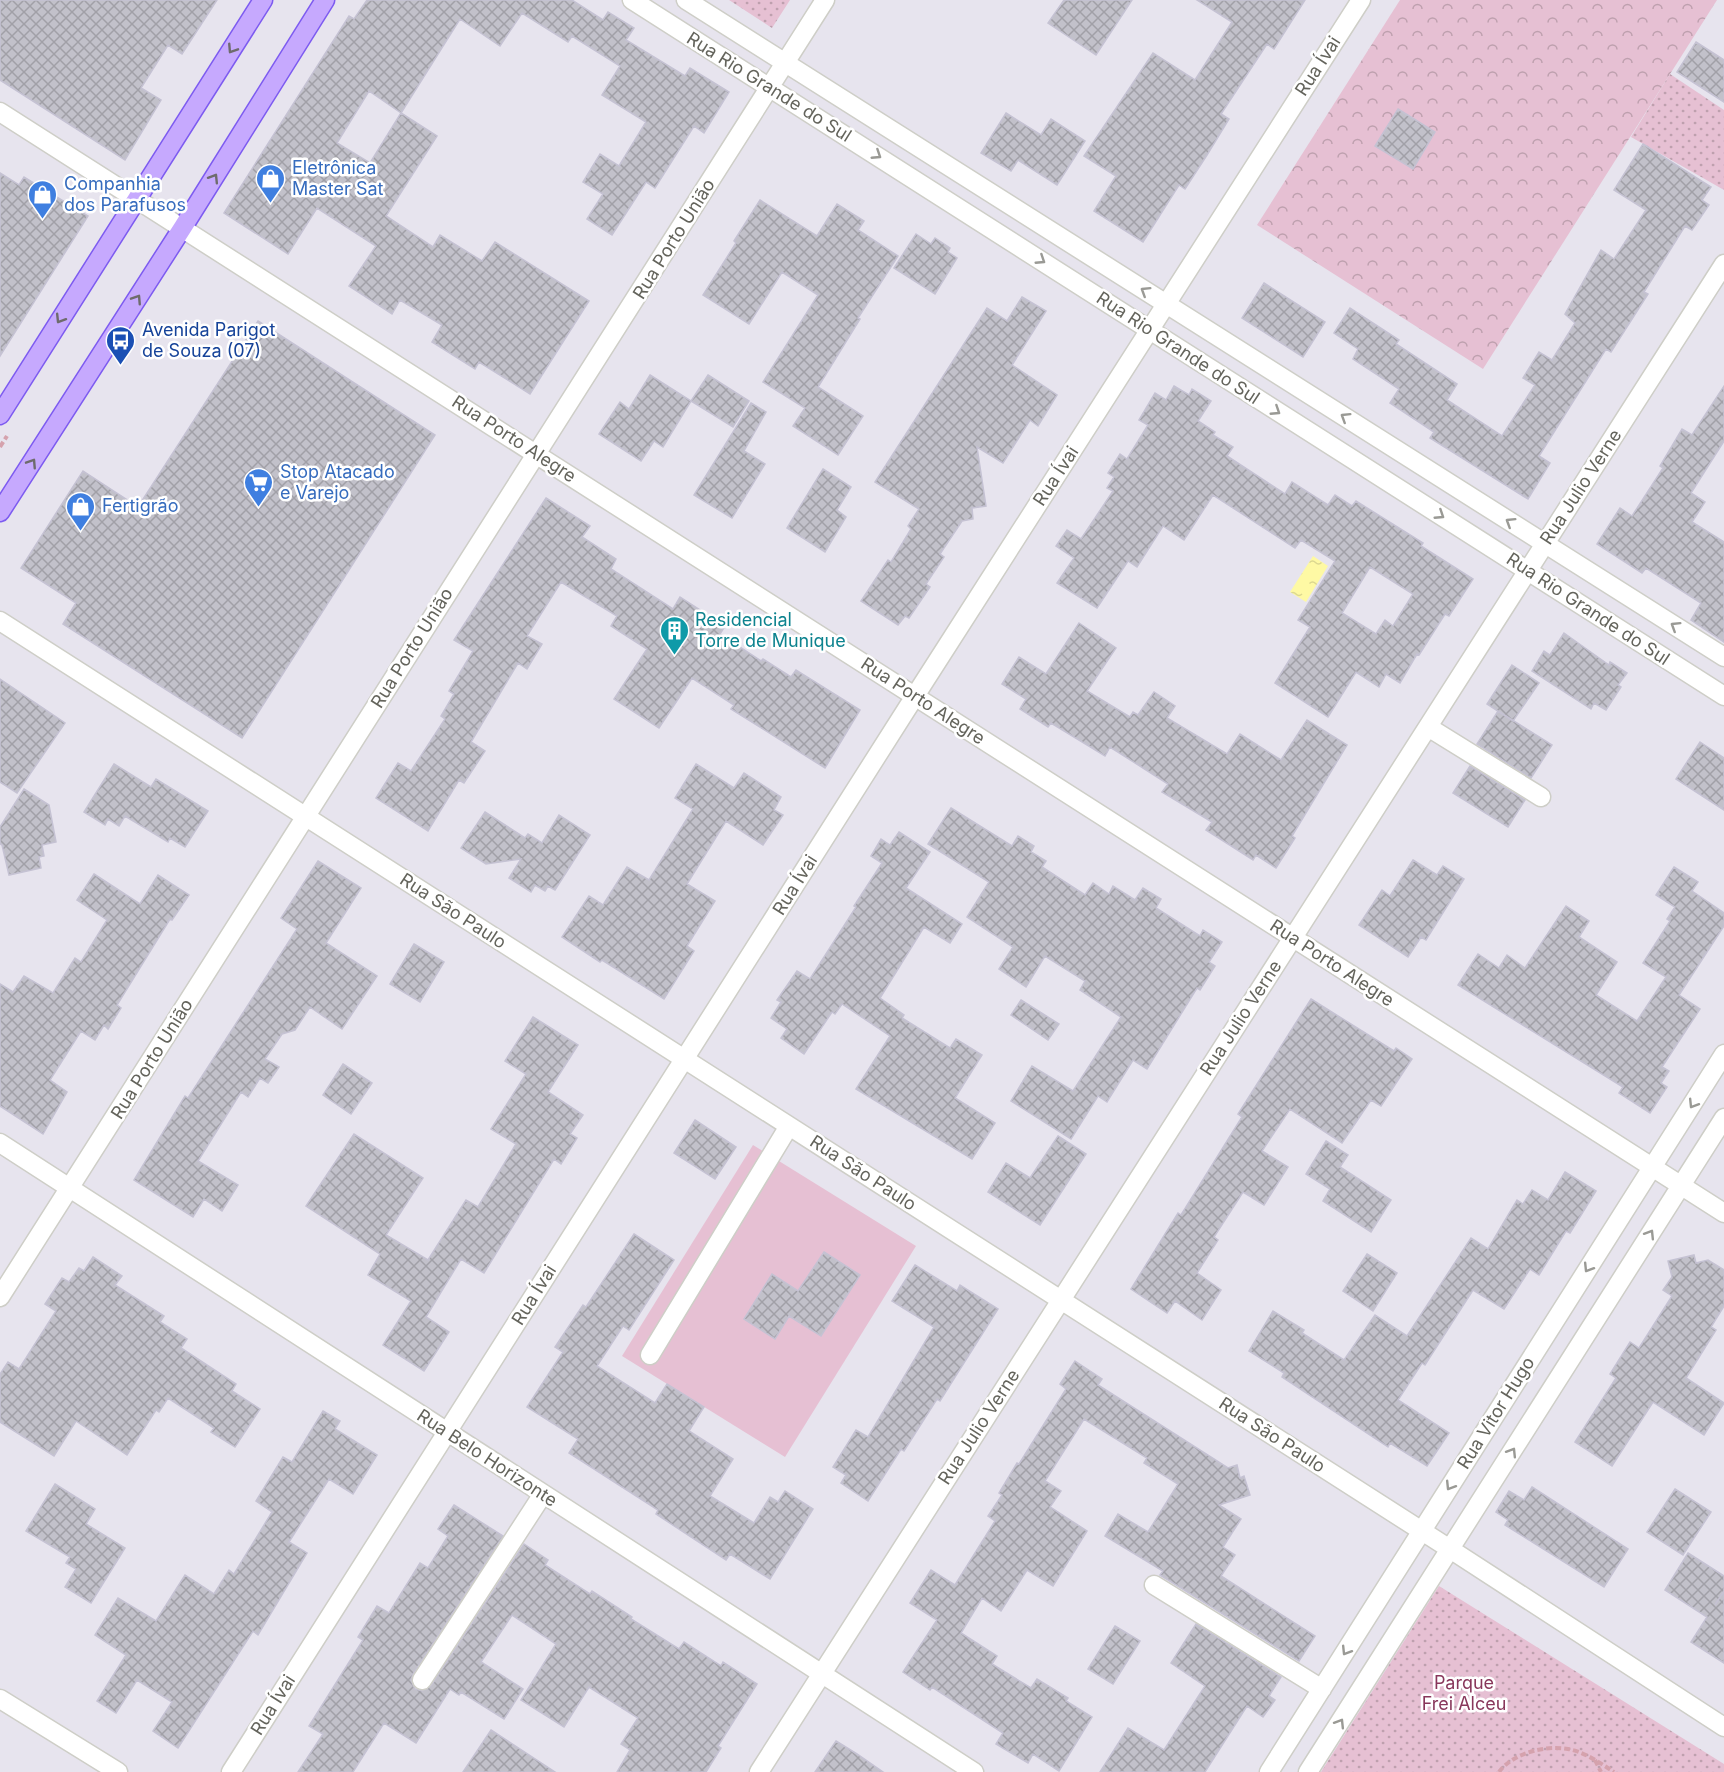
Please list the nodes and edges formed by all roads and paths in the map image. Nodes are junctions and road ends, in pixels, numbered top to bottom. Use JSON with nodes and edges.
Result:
{"nodes":[{"id":1,"x":263,"y":0,"type":"edge"},
{"id":2,"x":325,"y":0,"type":"edge"},
{"id":3,"x":632,"y":0,"type":"edge"},
{"id":4,"x":686,"y":0,"type":"edge"},
{"id":5,"x":825,"y":0,"type":"edge"},
{"id":6,"x":1361,"y":0,"type":"edge"},
{"id":7,"x":786,"y":63,"type":"junction"},
{"id":8,"x":770,"y":87,"type":"junction"},
{"id":9,"x":0,"y":112,"type":"edge"},
{"id":10,"x":136,"y":199,"type":"junction"},
{"id":11,"x":183,"y":227,"type":"junction"},
{"id":12,"x":1724,"y":264,"type":"edge"},
{"id":13,"x":1166,"y":304,"type":"junction"},
{"id":14,"x":1150,"y":330,"type":"junction"},
{"id":15,"x":0,"y":415,"type":"edge"},
{"id":16,"x":537,"y":453,"type":"junction"},
{"id":17,"x":0,"y":512,"type":"edge"},
{"id":18,"x":1545,"y":544,"type":"junction"},
{"id":19,"x":1528,"y":571,"type":"junction"},
{"id":20,"x":0,"y":621,"type":"edge"},
{"id":21,"x":1724,"y":657,"type":"edge"},
{"id":22,"x":915,"y":696,"type":"junction"},
{"id":23,"x":1724,"y":696,"type":"edge"},
{"id":24,"x":1428,"y":727,"type":"junction"},
{"id":25,"x":1541,"y":797,"type":"dead end"},
{"id":26,"x":306,"y":816,"type":"junction"},
{"id":27,"x":1293,"y":938,"type":"junction"},
{"id":28,"x":1724,"y":1054,"type":"edge"},
{"id":29,"x":684,"y":1059,"type":"junction"},
{"id":30,"x":1724,"y":1118,"type":"edge"},
{"id":31,"x":789,"y":1126,"type":"junction"},
{"id":32,"x":0,"y":1143,"type":"edge"},
{"id":33,"x":1652,"y":1167,"type":"junction"},
{"id":34,"x":1681,"y":1185,"type":"junction"},
{"id":35,"x":69,"y":1188,"type":"junction"},
{"id":36,"x":1724,"y":1213,"type":"edge"},
{"id":37,"x":0,"y":1297,"type":"edge"},
{"id":38,"x":1061,"y":1300,"type":"junction"},
{"id":39,"x":650,"y":1355,"type":"dead end"},
{"id":40,"x":447,"y":1432,"type":"junction"},
{"id":41,"x":543,"y":1494,"type":"junction"},
{"id":42,"x":1422,"y":1530,"type":"junction"},
{"id":43,"x":1450,"y":1549,"type":"junction"},
{"id":44,"x":1154,"y":1585,"type":"dead end"},
{"id":45,"x":822,"y":1674,"type":"junction"},
{"id":46,"x":422,"y":1680,"type":"dead end"},
{"id":47,"x":1322,"y":1689,"type":"junction"},
{"id":48,"x":0,"y":1699,"type":"edge"},
{"id":49,"x":1724,"y":1727,"type":"edge"},
{"id":50,"x":1594,"y":1759,"type":"junction"},
{"id":51,"x":117,"y":1772,"type":"edge"},
{"id":52,"x":231,"y":1772,"type":"edge"},
{"id":53,"x":759,"y":1772,"type":"edge"},
{"id":54,"x":974,"y":1772,"type":"edge"},
{"id":55,"x":1269,"y":1772,"type":"edge"},
{"id":56,"x":1308,"y":1772,"type":"edge"},
{"id":57,"x":1499,"y":1772,"type":"edge"},
{"id":58,"x":1601,"y":1772,"type":"edge"},
{"id":59,"x":1614,"y":1772,"type":"edge"}],
"edges":[{"from":1,"to":10,"type":"main road","one_way":true},
{"from":11,"to":2,"type":"main road","one_way":true},
{"from":3,"to":8,"type":"street","name":"Rua Rio Grande do Sul"},
{"from":4,"to":7,"type":"street","name":"Rua Rio Grande do Sul"},
{"from":5,"to":7,"type":"street","name":"Rua Porto União"},
{"from":6,"to":13,"type":"street","name":"Rua Ívai"},
{"from":7,"to":8,"type":"street","name":"Rua Porto União"},
{"from":13,"to":7,"type":"street","name":"Rua Rio Grande do Sul","one_way":true},
{"from":8,"to":14,"type":"street","name":"Rua Rio Grande do Sul","one_way":true},
{"from":8,"to":16,"type":"street","name":"Rua Porto União"},
{"from":9,"to":10,"type":"street","name":"Rua Porto Alegre"},
{"from":10,"to":11,"type":"street","name":"Rua Porto Alegre"},
{"from":10,"to":15,"type":"main road","one_way":true},
{"from":11,"to":16,"type":"street","name":"Rua Porto Alegre"},
{"from":17,"to":11,"type":"main road","one_way":true},
{"from":12,"to":18,"type":"street","name":"Rua Julio Verne"},
{"from":13,"to":14,"type":"street","name":"Rua Ívai"},
{"from":18,"to":13,"type":"street","name":"Rua Rio Grande do Sul","one_way":true},
{"from":14,"to":19,"type":"street","name":"Rua Rio Grande do Sul","one_way":true},
{"from":14,"to":22,"type":"street","name":"Rua Ívai"},
{"from":16,"to":22,"type":"street","name":"Rua Porto Alegre"},
{"from":16,"to":26,"type":"street","name":"Rua Porto União"},
{"from":18,"to":19,"type":"street","name":"Rua Julio Verne"},
{"from":21,"to":18,"type":"street","name":"Rua Rio Grande do Sul","one_way":true},
{"from":19,"to":23,"type":"street","name":"Rua Rio Grande do Sul"},
{"from":19,"to":24,"type":"street","name":"Rua Julio Verne"},
{"from":20,"to":26,"type":"street","name":"Rua São Paulo"},
{"from":22,"to":27,"type":"street","name":"Rua Porto Alegre"},
{"from":22,"to":29,"type":"street","name":"Rua Ívai"},
{"from":24,"to":25,"type":"street"},
{"from":24,"to":27,"type":"street","name":"Rua Julio Verne"},
{"from":26,"to":29,"type":"street","name":"Rua São Paulo"},
{"from":26,"to":35,"type":"street","name":"Rua Porto União"},
{"from":27,"to":33,"type":"street","name":"Rua Porto Alegre"},
{"from":27,"to":38,"type":"street","name":"Rua Julio Verne"},
{"from":28,"to":33,"type":"street","name":"Rua Vitor Hugo","one_way":true},
{"from":29,"to":31,"type":"street","name":"Rua São Paulo"},
{"from":29,"to":40,"type":"street","name":"Rua Ívai"},
{"from":30,"to":34,"type":"street","name":"Rua Vitor Hugo"},
{"from":31,"to":38,"type":"street","name":"Rua São Paulo"},
{"from":31,"to":39,"type":"street"},
{"from":32,"to":35,"type":"street","name":"Rua Belo Horizonte"},
{"from":33,"to":34,"type":"street","name":"Rua Porto Alegre"},
{"from":33,"to":42,"type":"street","name":"Rua Vitor Hugo","one_way":true},
{"from":34,"to":36,"type":"street","name":"Rua Porto Alegre"},
{"from":43,"to":34,"type":"street","name":"Rua Vitor Hugo","one_way":true},
{"from":35,"to":37,"type":"street","name":"Rua Porto União"},
{"from":35,"to":40,"type":"street","name":"Rua Belo Horizonte"},
{"from":38,"to":42,"type":"street","name":"Rua São Paulo"},
{"from":38,"to":45,"type":"street","name":"Rua Julio Verne"},
{"from":40,"to":41,"type":"street","name":"Rua Belo Horizonte"},
{"from":40,"to":52,"type":"street","name":"Rua Ívai"},
{"from":41,"to":45,"type":"street","name":"Rua Belo Horizonte"},
{"from":41,"to":46,"type":"street"},
{"from":42,"to":43,"type":"street","name":"Rua São Paulo"},
{"from":42,"to":47,"type":"street","name":"Rua Vitor Hugo","one_way":true},
{"from":43,"to":49,"type":"street","name":"Rua São Paulo"},
{"from":56,"to":43,"type":"street","name":"Rua Vitor Hugo","one_way":true},
{"from":44,"to":47,"type":"street"},
{"from":45,"to":53,"type":"street","name":"Rua Julio Verne"},
{"from":45,"to":54,"type":"street","name":"Rua Belo Horizonte"},
{"from":47,"to":55,"type":"street","name":"Rua Vitor Hugo"},
{"from":48,"to":51,"type":"street"},
{"from":50,"to":57,"type":"path"},
{"from":50,"to":58,"type":"path"},
{"from":50,"to":59,"type":"path"}]}
